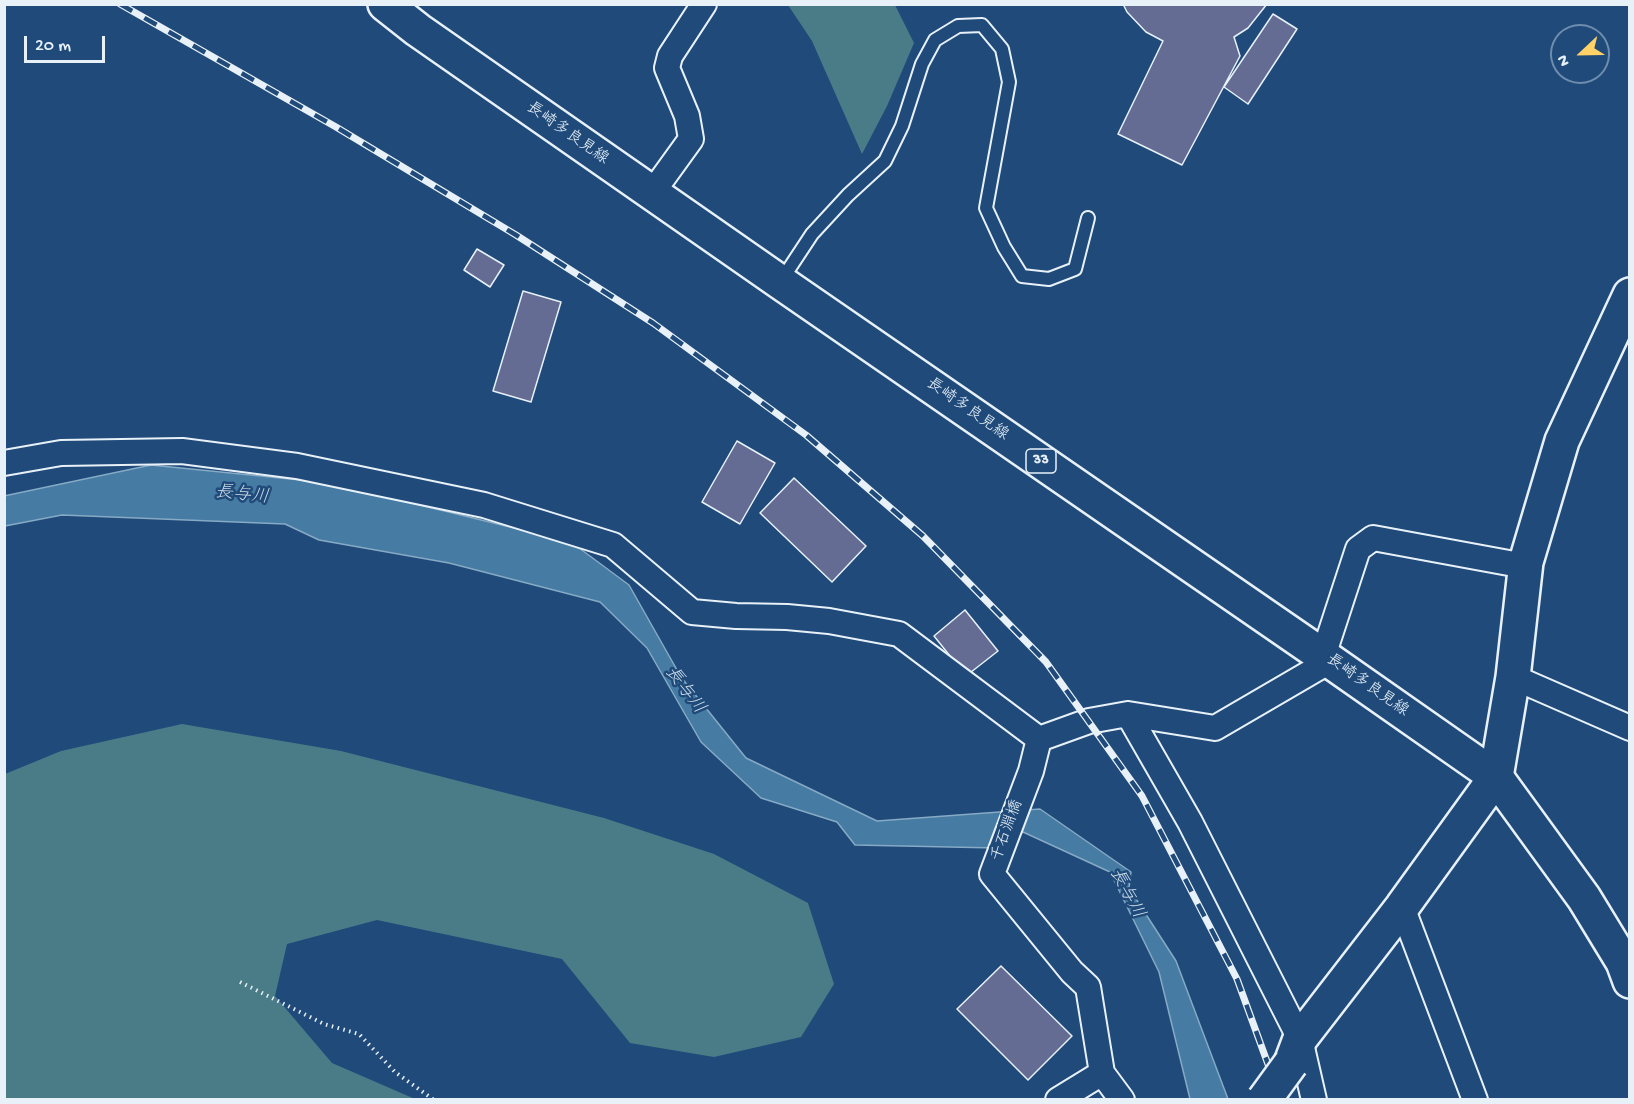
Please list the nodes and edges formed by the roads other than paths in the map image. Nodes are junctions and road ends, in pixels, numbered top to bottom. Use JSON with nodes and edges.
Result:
{"nodes":[{"id":1,"x":385,"y":4,"type":"edge"},
{"id":2,"x":704,"y":4,"type":"edge"},
{"id":3,"x":652,"y":193,"type":"junction"},
{"id":4,"x":1088,"y":218,"type":"dead end"},
{"id":5,"x":780,"y":282,"type":"junction"},
{"id":6,"x":1629,"y":295,"type":"edge"},
{"id":7,"x":4,"y":463,"type":"edge"},
{"id":8,"x":1526,"y":566,"type":"junction"},
{"id":9,"x":1327,"y":658,"type":"junction"},
{"id":10,"x":1513,"y":677,"type":"junction"},
{"id":11,"x":1128,"y":714,"type":"junction"},
{"id":12,"x":1629,"y":728,"type":"edge"},
{"id":13,"x":1039,"y":739,"type":"junction"},
{"id":14,"x":1496,"y":777,"type":"junction"},
{"id":15,"x":1402,"y":907,"type":"junction"},
{"id":16,"x":1629,"y":981,"type":"edge"},
{"id":17,"x":1295,"y":1051,"type":"junction"},
{"id":18,"x":1102,"y":1073,"type":"junction"},
{"id":19,"x":1058,"y":1100,"type":"edge"},
{"id":20,"x":1122,"y":1100,"type":"edge"},
{"id":21,"x":1264,"y":1100,"type":"edge"},
{"id":22,"x":1314,"y":1100,"type":"edge"},
{"id":23,"x":1475,"y":1100,"type":"edge"}],
"edges":[{"from":1,"to":3,"type":"main road","name":"長崎多良見線","number":"33"},
{"from":2,"to":3,"type":"street"},
{"from":3,"to":5,"type":"main road","name":"長崎多良見線","number":"33"},
{"from":4,"to":5,"type":"lane"},
{"from":5,"to":9,"type":"main road","name":"長崎多良見線","number":"33"},
{"from":6,"to":8,"type":"main road"},
{"from":7,"to":13,"type":"street"},
{"from":8,"to":9,"type":"street"},
{"from":8,"to":10,"type":"main road"},
{"from":9,"to":11,"type":"street"},
{"from":9,"to":14,"type":"main road","name":"長崎多良見線","number":"33"},
{"from":10,"to":12,"type":"street"},
{"from":10,"to":14,"type":"main road"},
{"from":11,"to":13,"type":"street"},
{"from":11,"to":17,"type":"street"},
{"from":13,"to":18,"type":"street","name":"千石淵橋"},
{"from":14,"to":15,"type":"main road"},
{"from":14,"to":16,"type":"main road","name":"長崎多良見線","number":"33"},
{"from":15,"to":17,"type":"main road"},
{"from":15,"to":23,"type":"street"},
{"from":17,"to":21,"type":"main road","bridge":true},
{"from":17,"to":22,"type":"street"},
{"from":18,"to":19,"type":"street"},
{"from":18,"to":20,"type":"street"}]}
